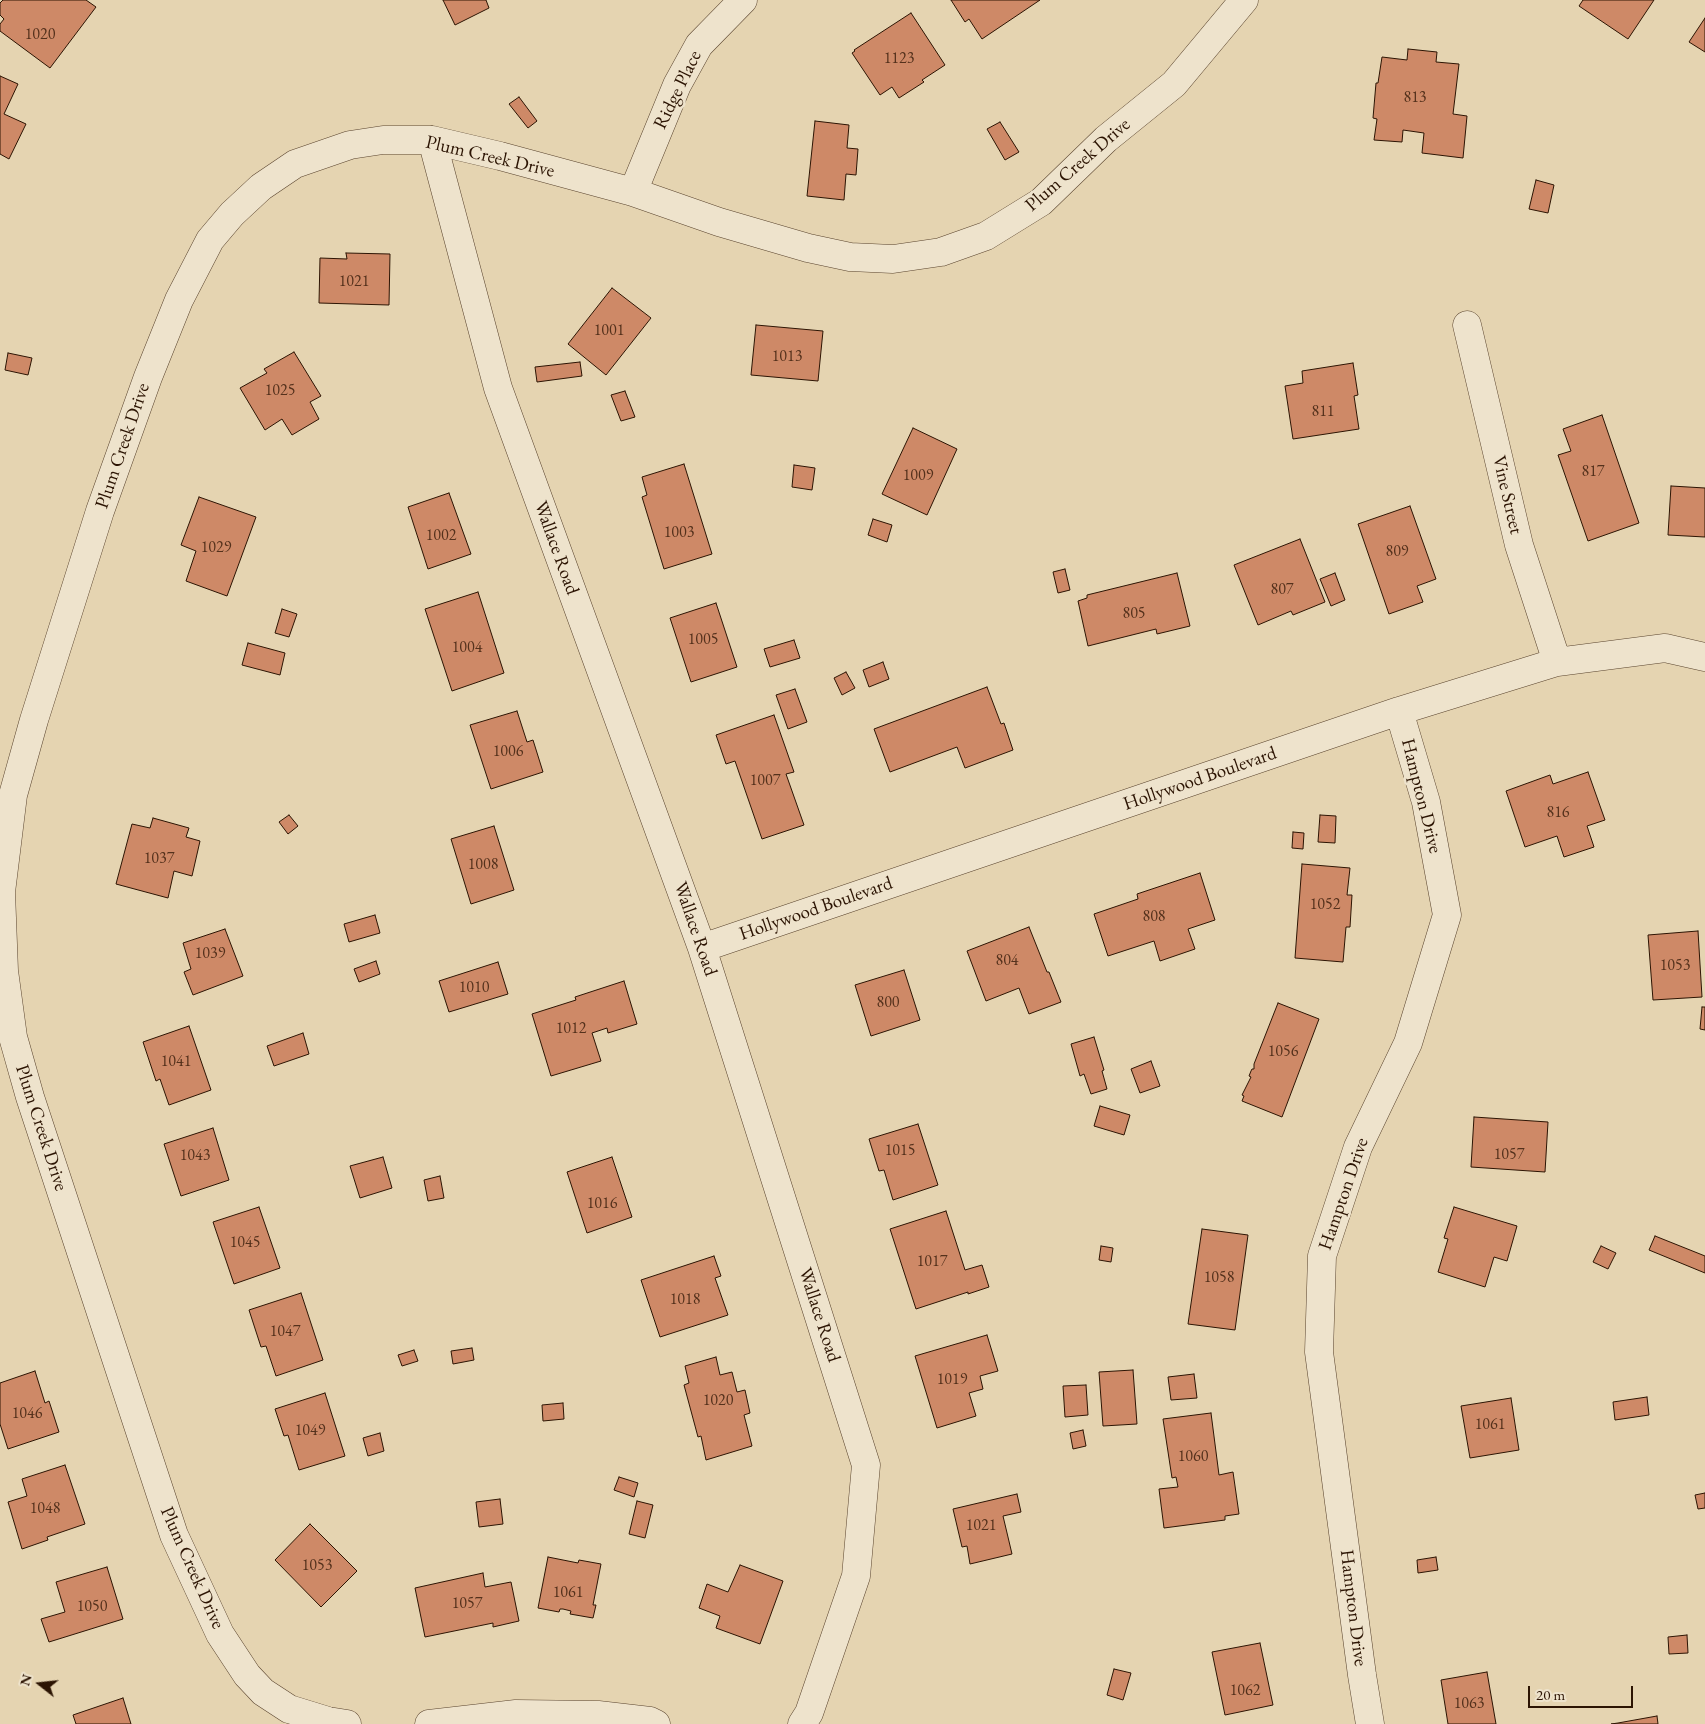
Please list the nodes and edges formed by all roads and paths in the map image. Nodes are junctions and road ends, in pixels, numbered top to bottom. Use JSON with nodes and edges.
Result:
{"nodes":[{"id":1,"x":743,"y":0,"type":"edge"},
{"id":2,"x":1244,"y":0,"type":"edge"},
{"id":3,"x":432,"y":140,"type":"junction"},
{"id":4,"x":633,"y":192,"type":"junction"},
{"id":5,"x":1468,"y":325,"type":"dead end"},
{"id":6,"x":1705,"y":657,"type":"edge"},
{"id":7,"x":1556,"y":662,"type":"junction"},
{"id":8,"x":1399,"y":711,"type":"junction"},
{"id":9,"x":702,"y":948,"type":"junction"},
{"id":10,"x":347,"y":1724,"type":"edge"},
{"id":11,"x":429,"y":1724,"type":"edge"},
{"id":12,"x":656,"y":1724,"type":"edge"},
{"id":13,"x":802,"y":1724,"type":"edge"},
{"id":14,"x":1370,"y":1724,"type":"edge"}],
"edges":[{"from":1,"to":4,"type":"street","name":"Ridge Place"},
{"from":2,"to":4,"type":"street","name":"Plum Creek Drive"},
{"from":3,"to":4,"type":"street","name":"Plum Creek Drive"},
{"from":3,"to":9,"type":"street","name":"Wallace Road"},
{"from":3,"to":10,"type":"street","name":"Plum Creek Drive"},
{"from":5,"to":7,"type":"street","name":"Vine Street"},
{"from":6,"to":7,"type":"street","name":"Hollywood Boulevard"},
{"from":7,"to":8,"type":"street","name":"Hollywood Boulevard"},
{"from":8,"to":9,"type":"street","name":"Hollywood Boulevard"},
{"from":8,"to":14,"type":"street","name":"Hampton Drive"},
{"from":9,"to":13,"type":"street","name":"Wallace Road"},
{"from":11,"to":12,"type":"street"}]}
